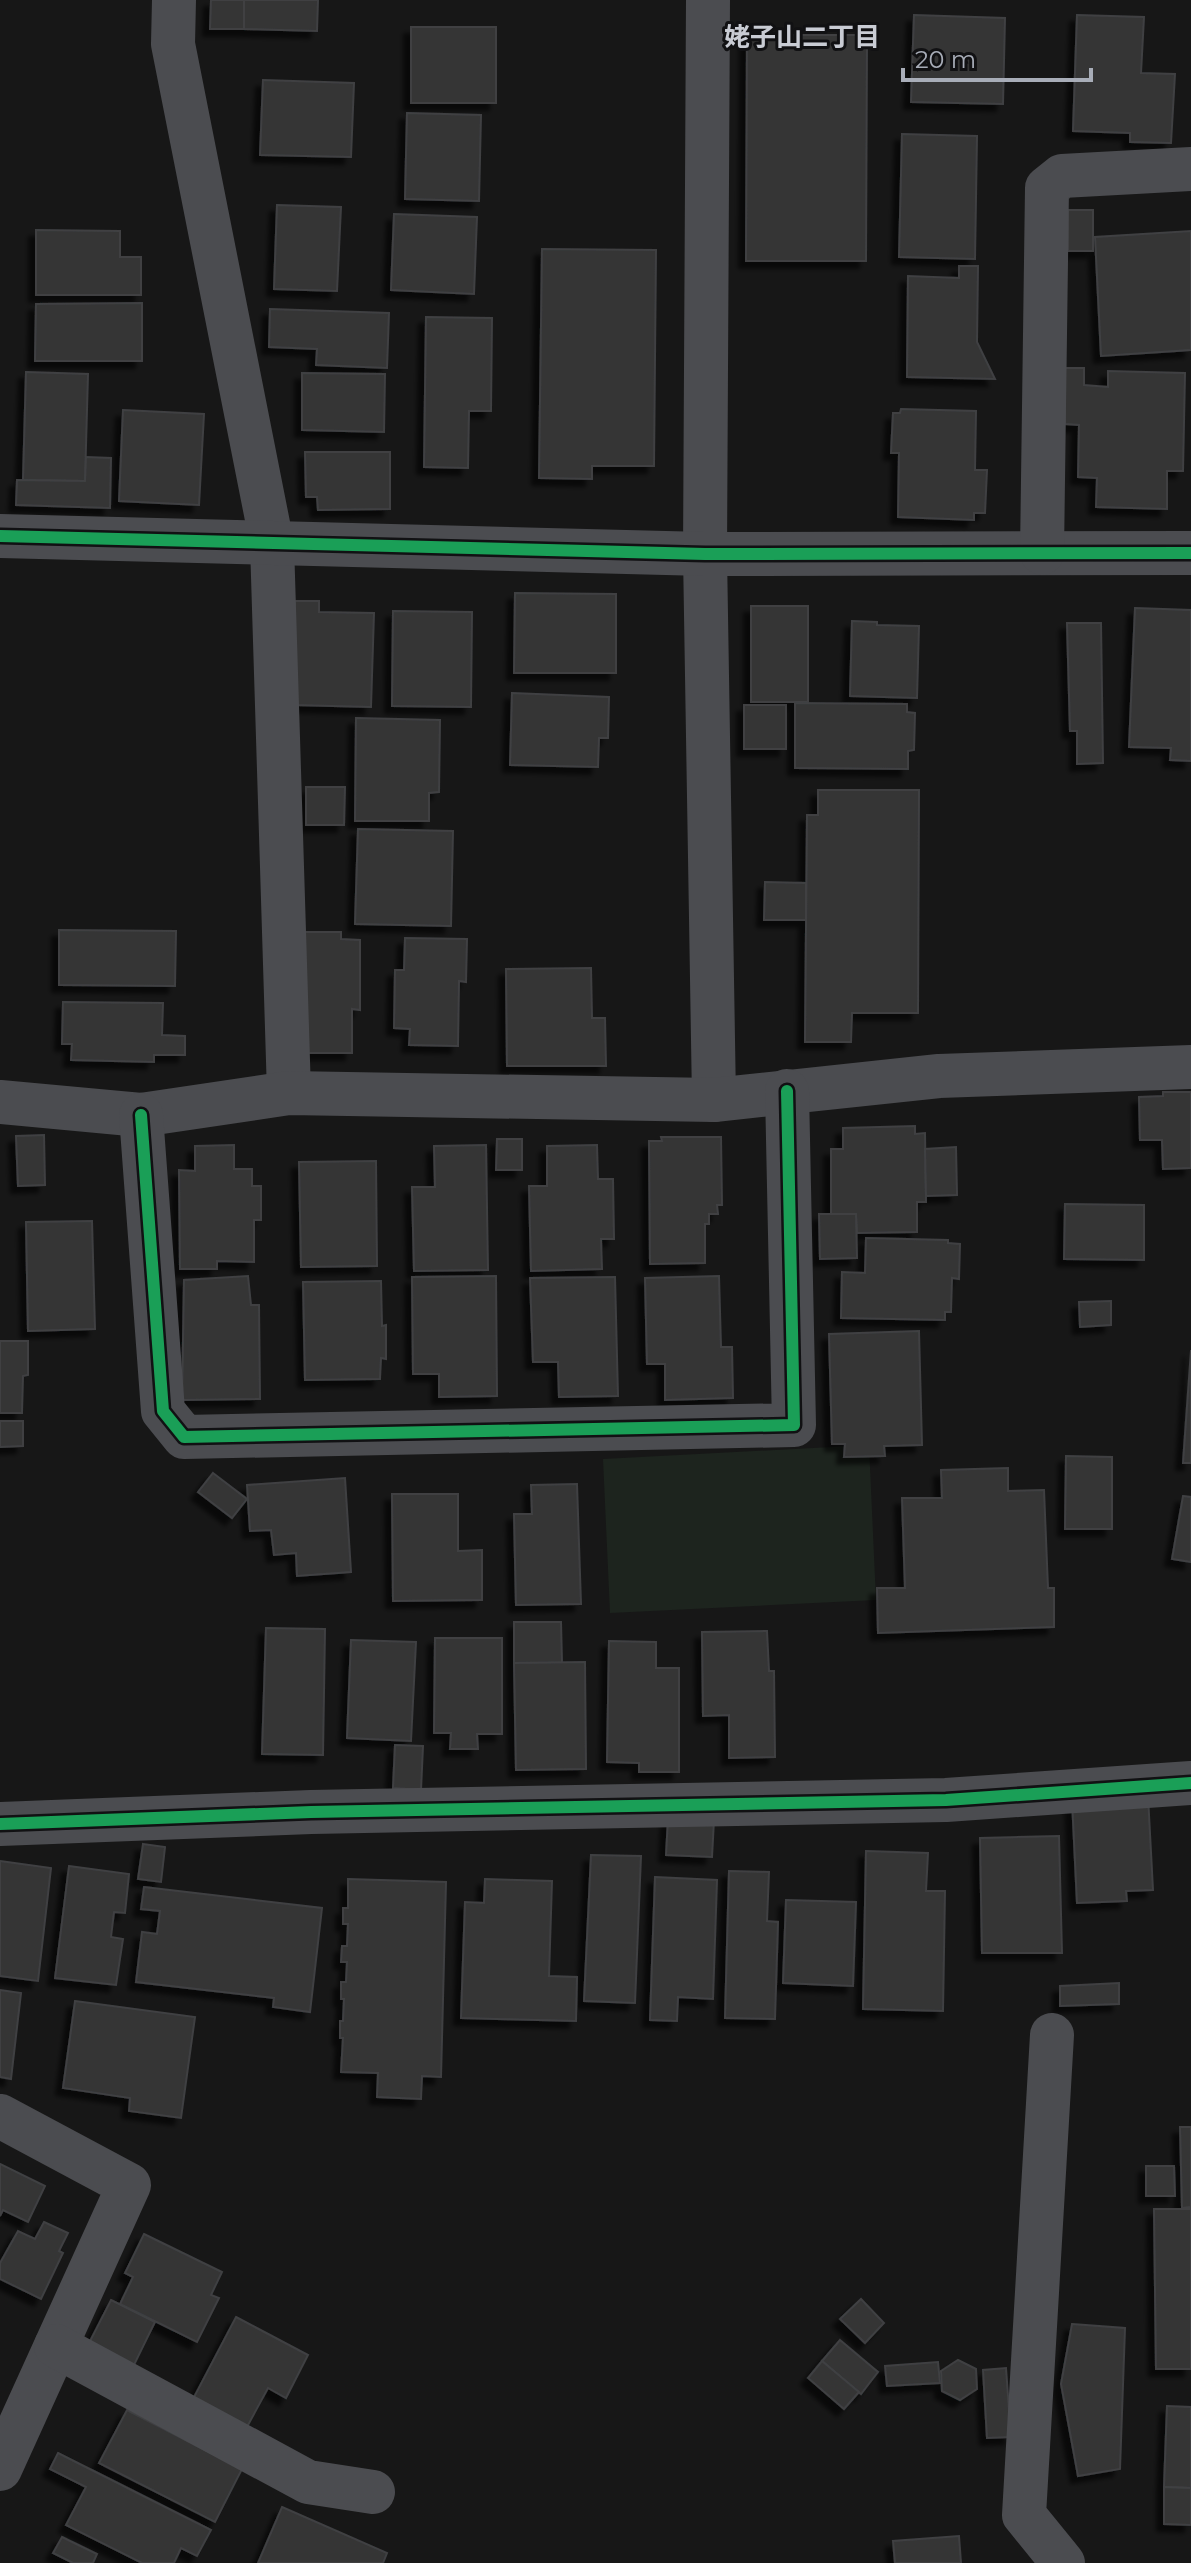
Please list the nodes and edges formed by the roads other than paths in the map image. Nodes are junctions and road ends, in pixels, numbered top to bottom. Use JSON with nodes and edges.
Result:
{"nodes":[{"id":1,"x":174,"y":0,"type":"edge"},
{"id":2,"x":708,"y":0,"type":"edge"},
{"id":3,"x":1191,"y":169,"type":"edge"},
{"id":4,"x":0,"y":536,"type":"edge"},
{"id":5,"x":272,"y":544,"type":"junction"},
{"id":6,"x":1042,"y":553,"type":"junction"},
{"id":7,"x":1191,"y":553,"type":"edge"},
{"id":8,"x":705,"y":554,"type":"junction"},
{"id":9,"x":1191,"y":1067,"type":"edge"},
{"id":10,"x":787,"y":1091,"type":"junction"},
{"id":11,"x":289,"y":1093,"type":"junction"},
{"id":12,"x":714,"y":1100,"type":"junction"},
{"id":13,"x":0,"y":1102,"type":"edge"},
{"id":14,"x":141,"y":1115,"type":"junction"},
{"id":15,"x":1191,"y":1783,"type":"edge"},
{"id":16,"x":0,"y":1824,"type":"edge"},
{"id":17,"x":1052,"y":2035,"type":"dead end"},
{"id":18,"x":0,"y":2116,"type":"edge"},
{"id":19,"x":56,"y":2346,"type":"junction"},
{"id":20,"x":0,"y":2469,"type":"edge"},
{"id":21,"x":373,"y":2492,"type":"dead end"},
{"id":22,"x":1063,"y":2563,"type":"edge"}],
"edges":[{"from":1,"to":5,"type":"street"},
{"from":2,"to":8,"type":"street"},
{"from":3,"to":6,"type":"street"},
{"from":4,"to":5,"type":"street"},
{"from":5,"to":8,"type":"street"},
{"from":5,"to":11,"type":"street"},
{"from":6,"to":7,"type":"street"},
{"from":6,"to":8,"type":"street"},
{"from":8,"to":12,"type":"street"},
{"from":9,"to":10,"type":"street"},
{"from":10,"to":12,"type":"street"},
{"from":10,"to":14,"type":"street"},
{"from":11,"to":12,"type":"street"},
{"from":11,"to":14,"type":"street"},
{"from":13,"to":14,"type":"street"},
{"from":15,"to":16,"type":"street"},
{"from":17,"to":22,"type":"street"},
{"from":18,"to":19,"type":"street"},
{"from":19,"to":20,"type":"street"},
{"from":19,"to":21,"type":"street"}]}
